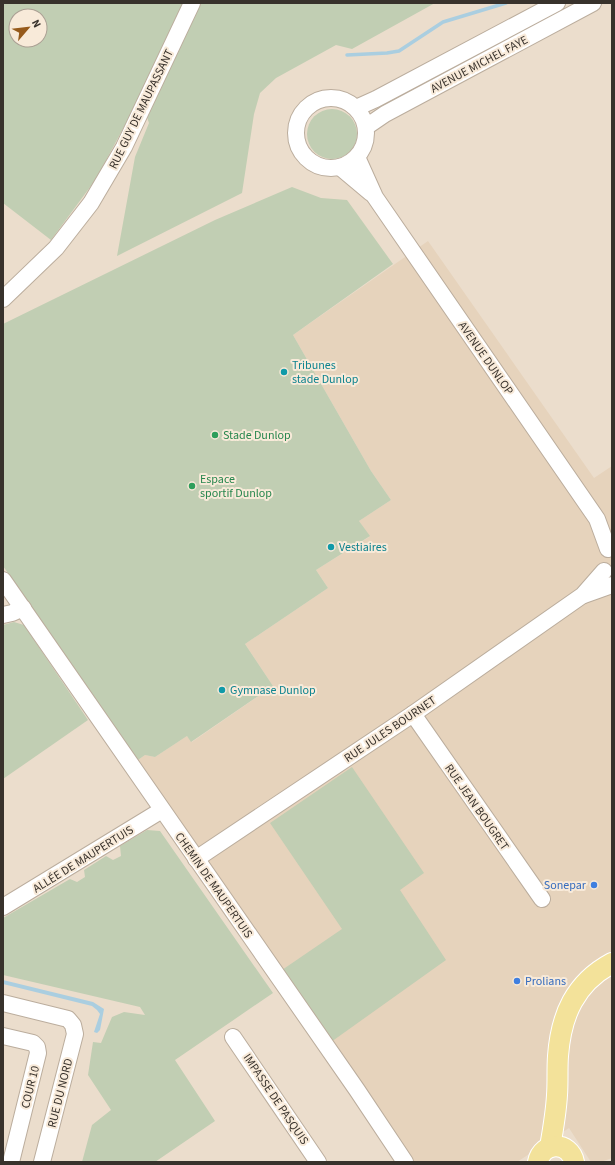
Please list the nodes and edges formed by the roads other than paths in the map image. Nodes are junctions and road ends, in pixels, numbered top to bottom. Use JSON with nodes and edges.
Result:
{"nodes":[{"id":1,"x":192,"y":3,"type":"edge"},
{"id":2,"x":556,"y":3,"type":"edge"},
{"id":3,"x":594,"y":3,"type":"edge"},
{"id":4,"x":356,"y":108,"type":"junction"},
{"id":5,"x":366,"y":127,"type":"junction"},
{"id":6,"x":358,"y":157,"type":"junction"},
{"id":7,"x":340,"y":167,"type":"junction"},
{"id":8,"x":375,"y":197,"type":"junction"},
{"id":9,"x":3,"y":299,"type":"edge"},
{"id":10,"x":598,"y":519,"type":"junction"},
{"id":11,"x":612,"y":529,"type":"edge"},
{"id":12,"x":610,"y":547,"type":"edge"},
{"id":13,"x":3,"y":580,"type":"edge"},
{"id":14,"x":610,"y":580,"type":"edge"},
{"id":15,"x":23,"y":608,"type":"junction"},
{"id":16,"x":3,"y":615,"type":"edge"},
{"id":17,"x":413,"y":714,"type":"junction"},
{"id":18,"x":162,"y":810,"type":"junction"},
{"id":19,"x":196,"y":859,"type":"junction"},
{"id":20,"x":542,"y":900,"type":"dead end"},
{"id":21,"x":3,"y":907,"type":"edge"},
{"id":22,"x":612,"y":963,"type":"edge"},
{"id":23,"x":3,"y":1003,"type":"edge"},
{"id":24,"x":3,"y":1036,"type":"edge"},
{"id":25,"x":233,"y":1037,"type":"dead end"},
{"id":26,"x":556,"y":1154,"type":"edge"},
{"id":27,"x":11,"y":1162,"type":"edge"},
{"id":28,"x":42,"y":1162,"type":"edge"},
{"id":29,"x":318,"y":1162,"type":"edge"},
{"id":30,"x":405,"y":1162,"type":"edge"}],
"edges":[{"from":1,"to":9,"type":"street","name":"RUE GUY DE MAUPASSANT"},
{"from":2,"to":4,"type":"street","name":"AVENUE MICHEL FAYE"},
{"from":3,"to":5,"type":"street","name":"AVENUE MICHEL FAYE"},
{"from":4,"to":5,"type":"street"},
{"from":4,"to":7,"type":"street"},
{"from":5,"to":6,"type":"street"},
{"from":6,"to":7,"type":"street"},
{"from":6,"to":8,"type":"street","name":"AVENUE DUNLOP"},
{"from":7,"to":8,"type":"street","name":"AVENUE DUNLOP"},
{"from":8,"to":10,"type":"street","name":"AVENUE DUNLOP"},
{"from":10,"to":11,"type":"street","name":"AVENUE DUNLOP"},
{"from":10,"to":12,"type":"street","name":"AVENUE DUNLOP"},
{"from":12,"to":14,"type":"street"},
{"from":13,"to":15,"type":"street","name":"CHEMIN DE MAUPERTUIS"},
{"from":14,"to":17,"type":"street","name":"RUE JULES BOURNET"},
{"from":15,"to":16,"type":"street"},
{"from":15,"to":18,"type":"street","name":"CHEMIN DE MAUPERTUIS"},
{"from":17,"to":19,"type":"street","name":"RUE JULES BOURNET"},
{"from":17,"to":20,"type":"street","name":"RUE JEAN BOUGRET"},
{"from":18,"to":19,"type":"street","name":"CHEMIN DE MAUPERTUIS"},
{"from":18,"to":21,"type":"street","name":"ALLÉE DE MAUPERTUIS"},
{"from":19,"to":30,"type":"street","name":"CHEMIN DE MAUPERTUIS"},
{"from":22,"to":26,"type":"main road"},
{"from":23,"to":28,"type":"street","name":"RUE DU NORD"},
{"from":24,"to":27,"type":"street","name":"COUR 10"},
{"from":25,"to":29,"type":"street","name":"IMPASSE DE PASQUIS"}]}
